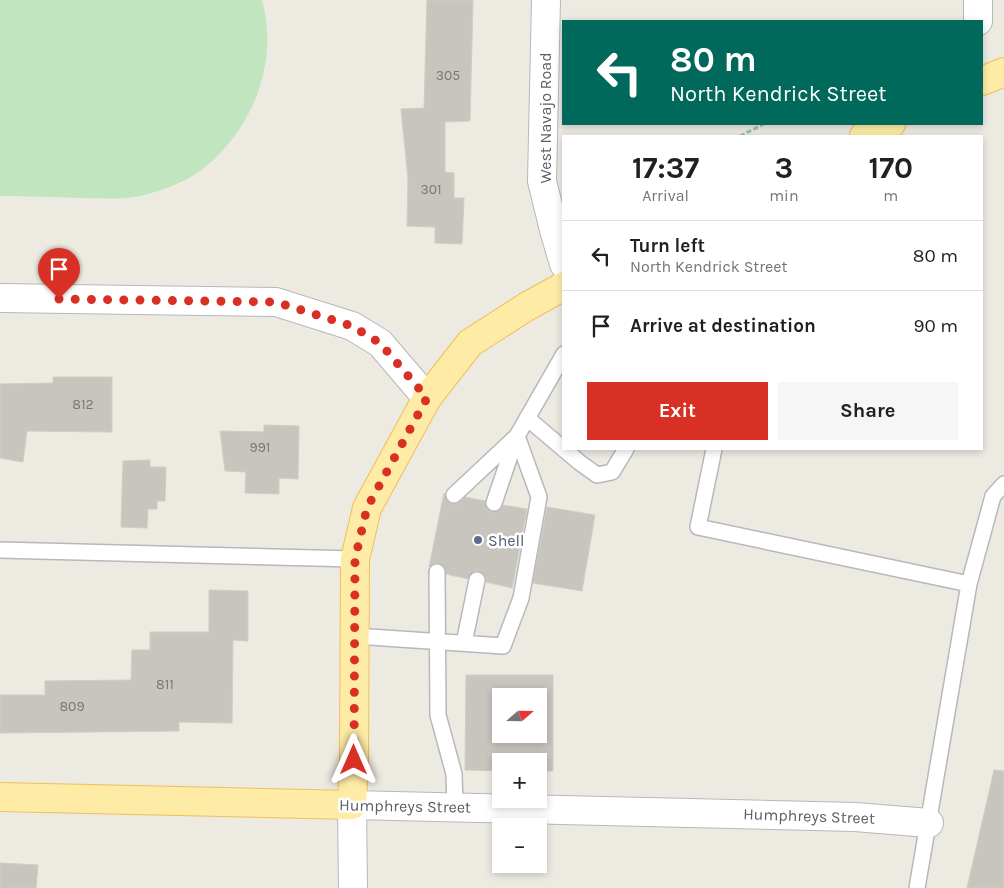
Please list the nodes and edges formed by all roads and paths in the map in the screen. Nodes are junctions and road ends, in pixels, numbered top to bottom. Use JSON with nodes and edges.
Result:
{"nodes":[{"id":1,"x":546,"y":0,"type":"edge"},
{"id":2,"x":978,"y":0,"type":"edge"},
{"id":3,"x":978,"y":20,"type":"edge"},
{"id":4,"x":1004,"y":72,"type":"edge"},
{"id":5,"x":983,"y":82,"type":"edge"},
{"id":6,"x":762,"y":125,"type":"edge"},
{"id":7,"x":889,"y":125,"type":"edge"},
{"id":8,"x":742,"y":135,"type":"edge"},
{"id":9,"x":866,"y":135,"type":"edge"},
{"id":10,"x":562,"y":257,"type":"edge"},
{"id":11,"x":562,"y":287,"type":"edge"},
{"id":12,"x":0,"y":298,"type":"edge"},
{"id":13,"x":559,"y":369,"type":"edge"},
{"id":14,"x":427,"y":398,"type":"junction"},
{"id":15,"x":527,"y":418,"type":"junction"},
{"id":16,"x":517,"y":436,"type":"junction"},
{"id":17,"x":562,"y":448,"type":"edge"},
{"id":18,"x":564,"y":450,"type":"edge"},
{"id":19,"x":625,"y":450,"type":"edge"},
{"id":20,"x":714,"y":450,"type":"edge"},
{"id":21,"x":1004,"y":484,"type":"edge"},
{"id":22,"x":454,"y":495,"type":"dead end"},
{"id":23,"x":494,"y":503,"type":"dead end"},
{"id":24,"x":0,"y":550,"type":"edge"},
{"id":25,"x":355,"y":559,"type":"junction"},
{"id":26,"x":437,"y":572,"type":"dead end"},
{"id":27,"x":477,"y":580,"type":"dead end"},
{"id":28,"x":969,"y":584,"type":"junction"},
{"id":29,"x":355,"y":636,"type":"junction"},
{"id":30,"x":439,"y":641,"type":"junction"},
{"id":31,"x":464,"y":642,"type":"junction"},
{"id":32,"x":0,"y":797,"type":"edge"},
{"id":33,"x":352,"y":805,"type":"junction"},
{"id":34,"x":455,"y":807,"type":"junction"},
{"id":35,"x":929,"y":822,"type":"junction"},
{"id":36,"x":353,"y":888,"type":"edge"},
{"id":37,"x":917,"y":888,"type":"edge"}],
"edges":[{"from":1,"to":10,"type":"street","name":"West Navajo Road"},
{"from":2,"to":3,"type":"street"},
{"from":4,"to":5,"type":"main road"},
{"from":6,"to":8,"type":"path"},
{"from":7,"to":9,"type":"main road"},
{"from":11,"to":14,"type":"main road"},
{"from":12,"to":14,"type":"street"},
{"from":13,"to":15,"type":"lane"},
{"from":14,"to":25,"type":"main road"},
{"from":15,"to":16,"type":"lane"},
{"from":15,"to":17,"type":"lane"},
{"from":16,"to":22,"type":"lane"},
{"from":16,"to":23,"type":"lane"},
{"from":16,"to":31,"type":"lane"},
{"from":18,"to":19,"type":"lane"},
{"from":20,"to":28,"type":"lane"},
{"from":21,"to":28,"type":"lane"},
{"from":24,"to":25,"type":"lane"},
{"from":25,"to":29,"type":"main road"},
{"from":26,"to":30,"type":"lane"},
{"from":27,"to":31,"type":"lane"},
{"from":28,"to":35,"type":"lane"},
{"from":29,"to":30,"type":"lane"},
{"from":29,"to":33,"type":"main road"},
{"from":30,"to":31,"type":"lane"},
{"from":30,"to":34,"type":"lane"},
{"from":32,"to":33,"type":"main road","name":"Humphreys Street"},
{"from":33,"to":34,"type":"street","name":"Humphreys Street"},
{"from":33,"to":36,"type":"street"},
{"from":34,"to":35,"type":"street","name":"Humphreys Street"},
{"from":35,"to":37,"type":"lane"}]}
